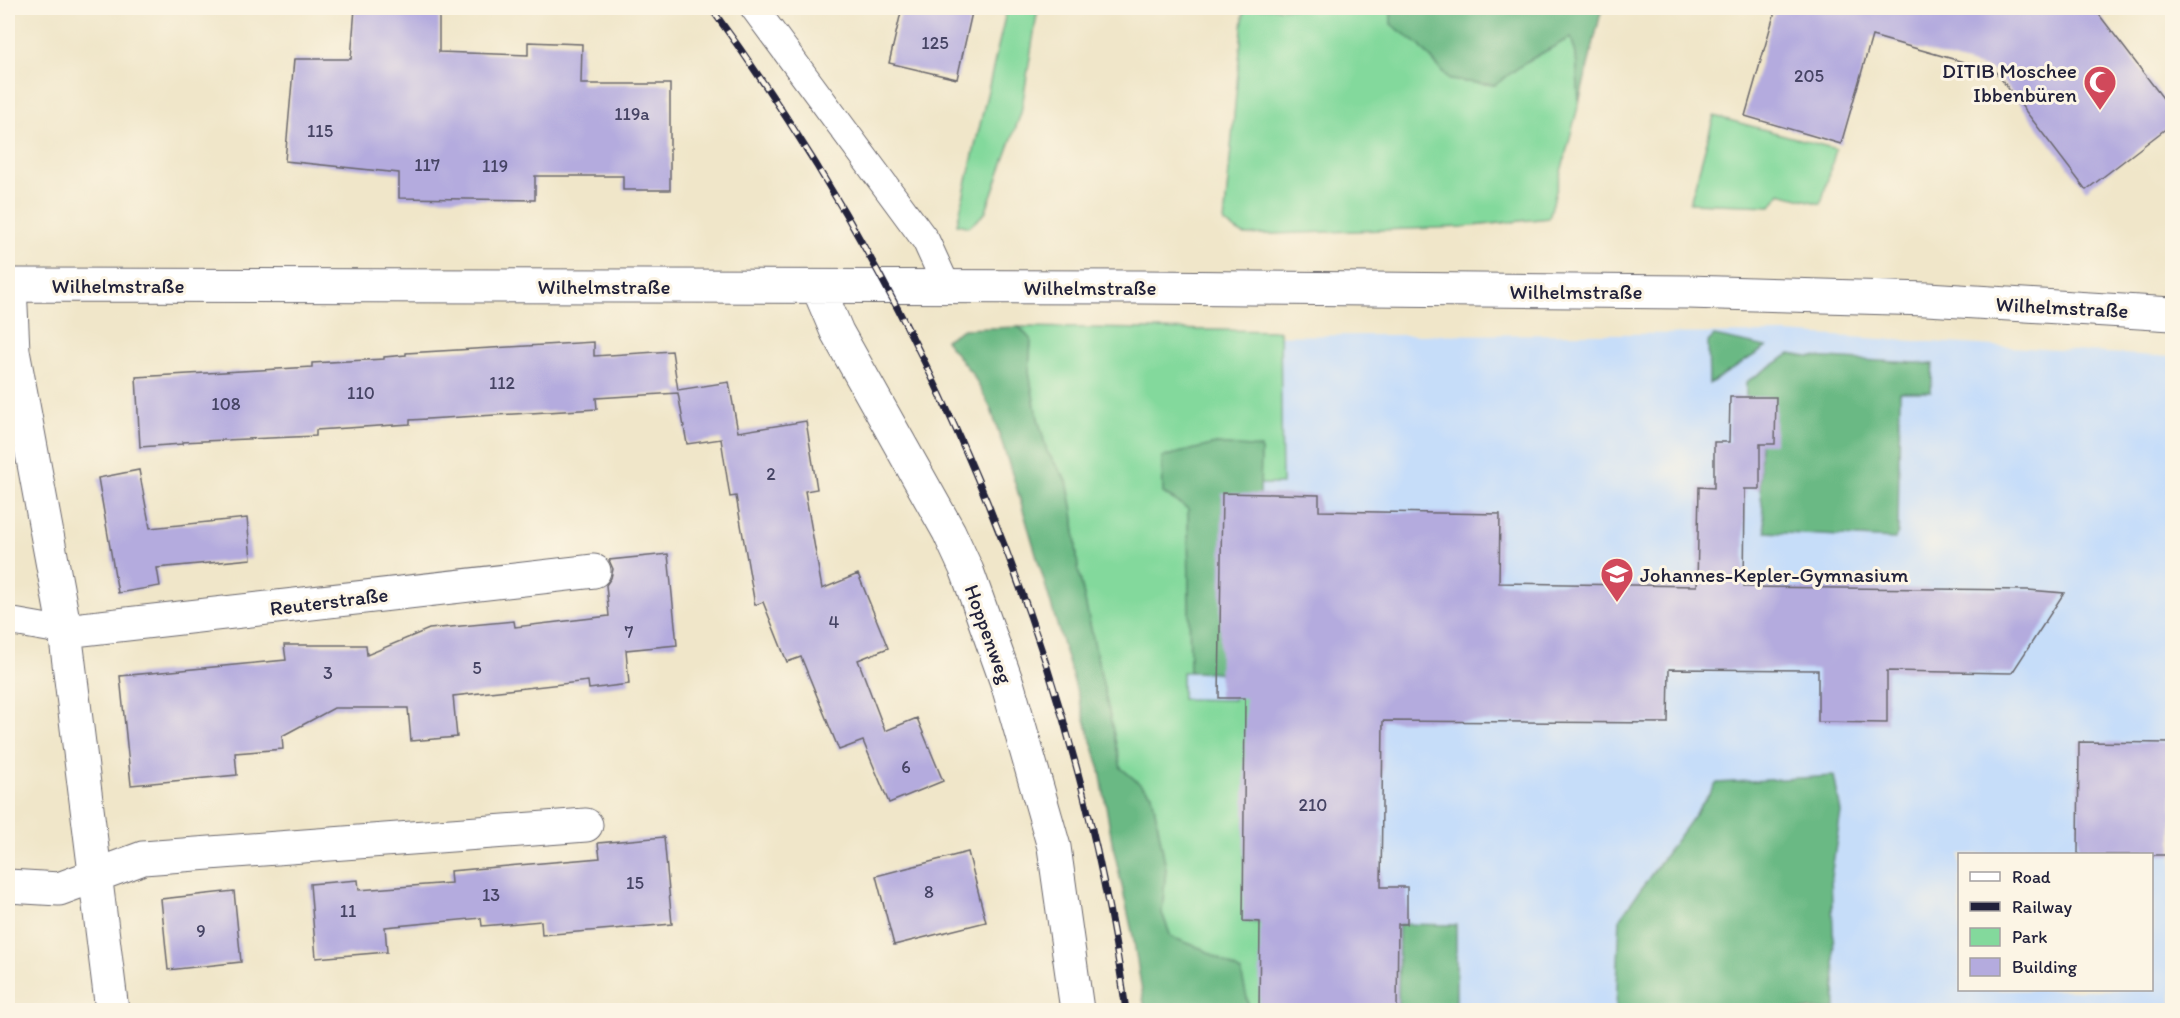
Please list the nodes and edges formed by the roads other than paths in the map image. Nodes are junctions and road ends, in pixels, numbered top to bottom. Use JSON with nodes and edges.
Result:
{"nodes":[{"id":1,"x":754,"y":8,"type":"edge"},
{"id":2,"x":9,"y":285,"type":"edge"},
{"id":3,"x":818,"y":287,"type":"junction"},
{"id":4,"x":947,"y":287,"type":"junction"},
{"id":5,"x":2172,"y":314,"type":"edge"},
{"id":6,"x":594,"y":571,"type":"dead end"},
{"id":7,"x":8,"y":621,"type":"edge"},
{"id":8,"x":64,"y":631,"type":"junction"},
{"id":9,"x":586,"y":825,"type":"dead end"},
{"id":10,"x":96,"y":877,"type":"junction"},
{"id":11,"x":8,"y":886,"type":"edge"},
{"id":12,"x":112,"y":1011,"type":"edge"},
{"id":13,"x":1077,"y":1011,"type":"edge"}],
"edges":[{"from":1,"to":4,"type":"lane"},
{"from":2,"to":3,"type":"street","name":"Wilhelmstraße"},
{"from":2,"to":8,"type":"street"},
{"from":3,"to":4,"type":"street","name":"Wilhelmstraße"},
{"from":3,"to":13,"type":"street","name":"Hoppenweg"},
{"from":4,"to":5,"type":"street","name":"Wilhelmstraße"},
{"from":6,"to":8,"type":"street","name":"Reuterstraße"},
{"from":7,"to":8,"type":"lane","name":"Reuterstraße"},
{"from":8,"to":10,"type":"street"},
{"from":9,"to":10,"type":"street"},
{"from":10,"to":11,"type":"street"},
{"from":10,"to":12,"type":"street"}]}
